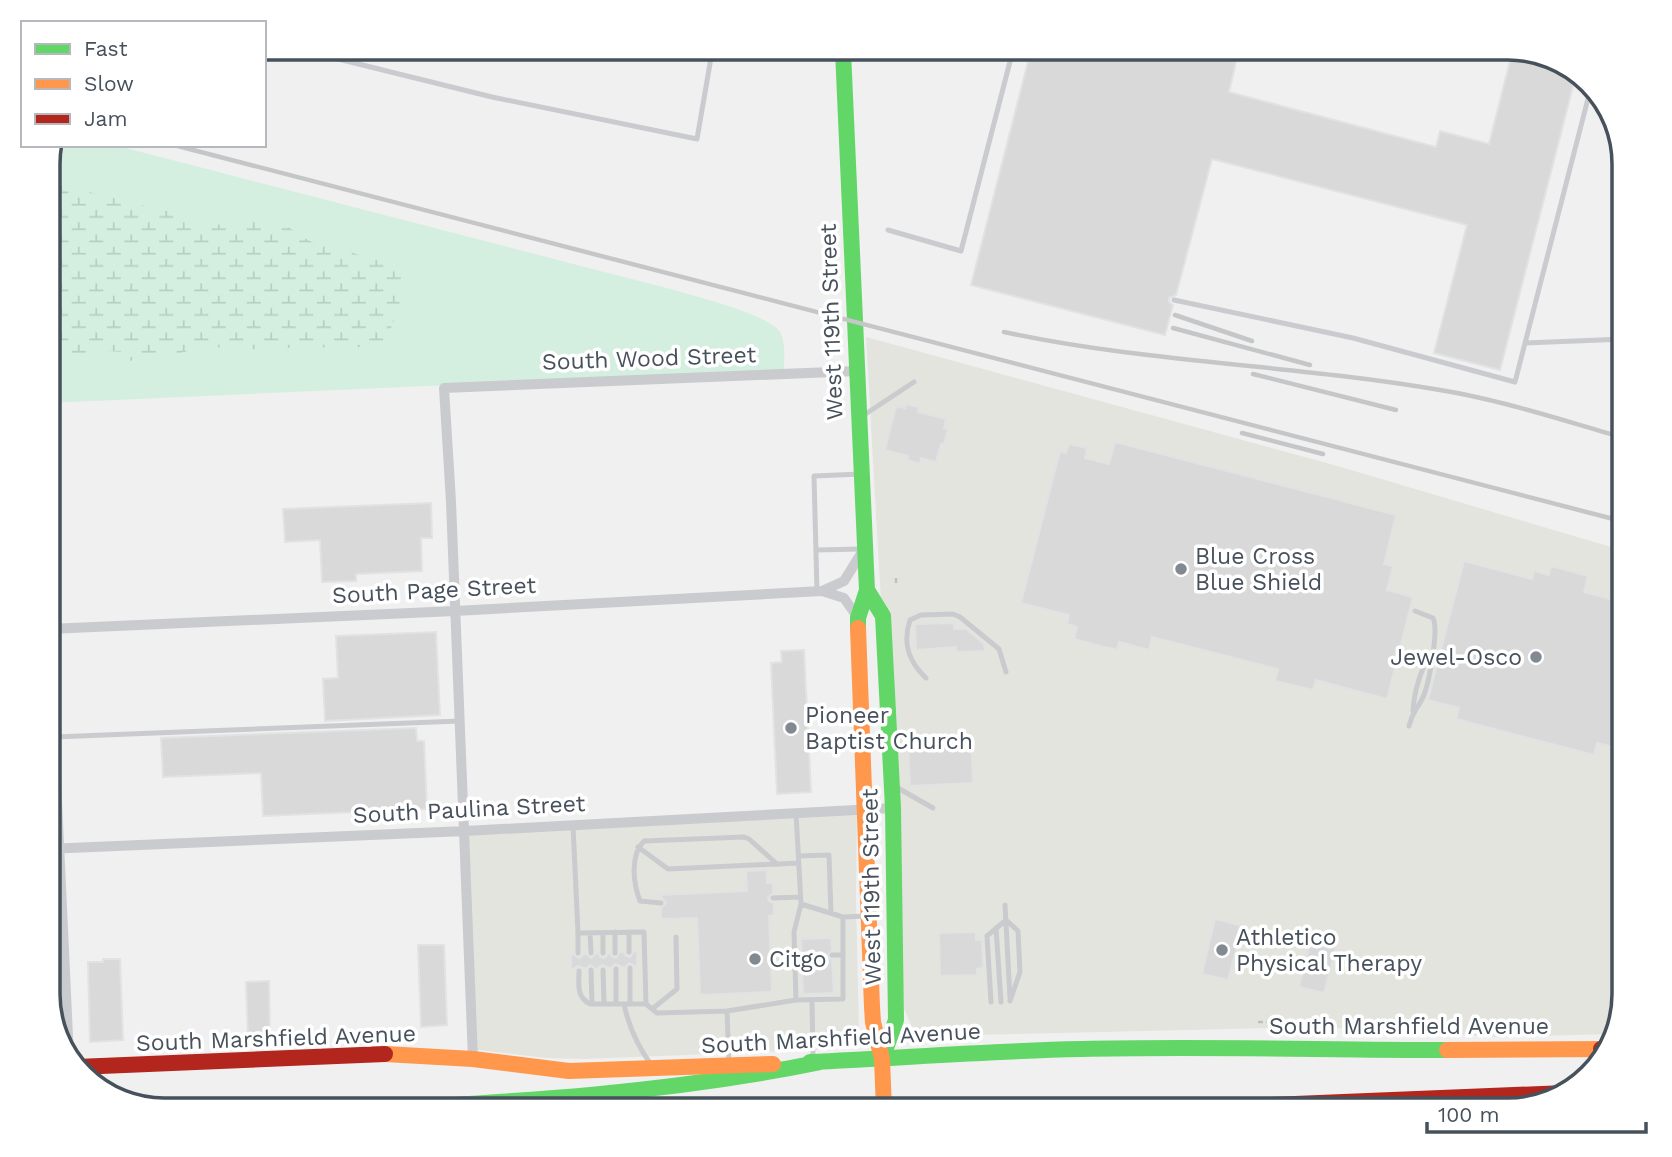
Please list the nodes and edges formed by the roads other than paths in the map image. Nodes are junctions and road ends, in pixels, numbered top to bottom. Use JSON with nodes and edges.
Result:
{"nodes":[{"id":1,"x":342,"y":60,"type":"edge"},
{"id":2,"x":711,"y":60,"type":"edge"},
{"id":3,"x":843,"y":60,"type":"edge"},
{"id":4,"x":1010,"y":60,"type":"edge"},
{"id":5,"x":1588,"y":97,"type":"edge"},
{"id":6,"x":888,"y":230,"type":"dead end"},
{"id":7,"x":1174,"y":300,"type":"dead end"},
{"id":8,"x":1612,"y":340,"type":"edge"},
{"id":9,"x":1525,"y":343,"type":"junction"},
{"id":10,"x":856,"y":371,"type":"junction"},
{"id":11,"x":915,"y":382,"type":"dead end"},
{"id":12,"x":858,"y":419,"type":"junction"},
{"id":13,"x":861,"y":474,"type":"junction"},
{"id":14,"x":864,"y":549,"type":"junction"},
{"id":15,"x":816,"y":550,"type":"junction"},
{"id":16,"x":867,"y":590,"type":"junction"},
{"id":17,"x":820,"y":591,"type":"junction"},
{"id":18,"x":455,"y":611,"type":"junction"},
{"id":19,"x":1415,"y":611,"type":"dead end"},
{"id":20,"x":858,"y":618,"type":"junction"},
{"id":21,"x":60,"y":629,"type":"edge"},
{"id":22,"x":1006,"y":672,"type":"dead end"},
{"id":23,"x":926,"y":678,"type":"dead end"},
{"id":24,"x":460,"y":721,"type":"junction"},
{"id":25,"x":1409,"y":726,"type":"dead end"},
{"id":26,"x":60,"y":737,"type":"edge"},
{"id":27,"x":892,"y":783,"type":"junction"},
{"id":28,"x":893,"y":808,"type":"junction"},
{"id":29,"x":933,"y":808,"type":"dead end"},
{"id":30,"x":866,"y":809,"type":"junction"},
{"id":31,"x":796,"y":813,"type":"junction"},
{"id":32,"x":573,"y":825,"type":"junction"},
{"id":33,"x":465,"y":831,"type":"junction"},
{"id":34,"x":60,"y":848,"type":"edge"},
{"id":35,"x":638,"y":848,"type":"junction"},
{"id":36,"x":798,"y":860,"type":"junction"},
{"id":37,"x":777,"y":864,"type":"junction"},
{"id":38,"x":773,"y":898,"type":"dead end"},
{"id":39,"x":800,"y":901,"type":"junction"},
{"id":40,"x":661,"y":903,"type":"dead end"},
{"id":41,"x":1005,"y":905,"type":"dead end"},
{"id":42,"x":831,"y":913,"type":"junction"},
{"id":43,"x":869,"y":916,"type":"junction"},
{"id":44,"x":843,"y":917,"type":"junction"},
{"id":45,"x":60,"y":918,"type":"edge"},
{"id":46,"x":1006,"y":920,"type":"junction"},
{"id":47,"x":996,"y":928,"type":"junction"},
{"id":48,"x":615,"y":932,"type":"junction"},
{"id":49,"x":629,"y":932,"type":"junction"},
{"id":50,"x":578,"y":933,"type":"junction"},
{"id":51,"x":590,"y":933,"type":"junction"},
{"id":52,"x":603,"y":933,"type":"junction"},
{"id":53,"x":676,"y":937,"type":"dead end"},
{"id":54,"x":629,"y":952,"type":"dead end"},
{"id":55,"x":578,"y":953,"type":"dead end"},
{"id":56,"x":591,"y":953,"type":"dead end"},
{"id":57,"x":603,"y":953,"type":"dead end"},
{"id":58,"x":615,"y":953,"type":"dead end"},
{"id":59,"x":832,"y":955,"type":"dead end"},
{"id":60,"x":843,"y":955,"type":"junction"},
{"id":61,"x":60,"y":958,"type":"edge"},
{"id":62,"x":64,"y":958,"type":"junction"},
{"id":63,"x":630,"y":968,"type":"dead end"},
{"id":64,"x":616,"y":969,"type":"dead end"},
{"id":65,"x":591,"y":970,"type":"dead end"},
{"id":66,"x":603,"y":970,"type":"dead end"},
{"id":67,"x":579,"y":971,"type":"dead end"},
{"id":68,"x":843,"y":980,"type":"junction"},
{"id":69,"x":833,"y":981,"type":"dead end"},
{"id":70,"x":796,"y":1000,"type":"junction"},
{"id":71,"x":812,"y":1000,"type":"junction"},
{"id":72,"x":991,"y":1002,"type":"dead end"},
{"id":73,"x":1001,"y":1002,"type":"dead end"},
{"id":74,"x":592,"y":1004,"type":"junction"},
{"id":75,"x":604,"y":1004,"type":"junction"},
{"id":76,"x":616,"y":1004,"type":"junction"},
{"id":77,"x":627,"y":1004,"type":"junction"},
{"id":78,"x":646,"y":1004,"type":"junction"},
{"id":79,"x":652,"y":1009,"type":"junction"},
{"id":80,"x":727,"y":1011,"type":"junction"},
{"id":81,"x":68,"y":1034,"type":"edge"},
{"id":82,"x":1596,"y":1049,"type":"edge"},
{"id":83,"x":473,"y":1059,"type":"junction"},
{"id":84,"x":882,"y":1059,"type":"junction"},
{"id":85,"x":817,"y":1062,"type":"junction"},
{"id":86,"x":89,"y":1066,"type":"edge"},
{"id":87,"x":729,"y":1066,"type":"junction"},
{"id":88,"x":653,"y":1069,"type":"junction"},
{"id":89,"x":1535,"y":1094,"type":"edge"},
{"id":90,"x":570,"y":1098,"type":"edge"},
{"id":91,"x":884,"y":1098,"type":"edge"},
{"id":92,"x":1443,"y":1098,"type":"edge"}],
"edges":[{"from":1,"to":2,"type":"lane"},
{"from":3,"to":10,"type":"main road","name":"West 119th Street"},
{"from":4,"to":6,"type":"lane"},
{"from":5,"to":9,"type":"lane"},
{"from":7,"to":9,"type":"lane"},
{"from":8,"to":9,"type":"lane"},
{"from":10,"to":12,"type":"main road","name":"West 119th Street"},
{"from":10,"to":18,"type":"street","name":"South Wood Street"},
{"from":11,"to":12,"type":"lane"},
{"from":12,"to":13,"type":"main road","name":"West 119th Street"},
{"from":13,"to":14,"type":"main road","name":"West 119th Street"},
{"from":13,"to":15,"type":"lane"},
{"from":14,"to":15,"type":"lane"},
{"from":14,"to":16,"type":"main road","name":"West 119th Street"},
{"from":14,"to":17,"type":"street"},
{"from":15,"to":17,"type":"lane"},
{"from":16,"to":20,"type":"main road","name":"West 119th Street"},
{"from":16,"to":27,"type":"main road","name":"West 119th Street"},
{"from":17,"to":18,"type":"street","name":"South Page Street"},
{"from":17,"to":20,"type":"street"},
{"from":18,"to":21,"type":"street","name":"South Page Street"},
{"from":18,"to":24,"type":"street"},
{"from":19,"to":25,"type":"lane"},
{"from":20,"to":30,"type":"main road","name":"West 119th Street"},
{"from":22,"to":23,"type":"lane"},
{"from":24,"to":26,"type":"lane"},
{"from":24,"to":33,"type":"street"},
{"from":27,"to":28,"type":"main road","name":"West 119th Street"},
{"from":27,"to":29,"type":"lane"},
{"from":28,"to":30,"type":"street","name":"South Paulina Street"},
{"from":28,"to":84,"type":"main road","name":"West 119th Street"},
{"from":30,"to":31,"type":"street","name":"South Paulina Street"},
{"from":30,"to":43,"type":"main road","name":"West 119th Street"},
{"from":31,"to":32,"type":"street","name":"South Paulina Street"},
{"from":31,"to":36,"type":"lane"},
{"from":32,"to":33,"type":"street","name":"South Paulina Street"},
{"from":32,"to":50,"type":"lane"},
{"from":33,"to":34,"type":"street","name":"South Paulina Street"},
{"from":33,"to":83,"type":"street"},
{"from":35,"to":37,"type":"lane"},
{"from":35,"to":37,"type":"lane"},
{"from":35,"to":40,"type":"lane"},
{"from":36,"to":37,"type":"lane"},
{"from":36,"to":39,"type":"lane"},
{"from":36,"to":42,"type":"lane"},
{"from":38,"to":39,"type":"lane"},
{"from":39,"to":42,"type":"lane"},
{"from":39,"to":70,"type":"lane"},
{"from":41,"to":46,"type":"lane"},
{"from":42,"to":44,"type":"lane"},
{"from":43,"to":44,"type":"lane"},
{"from":43,"to":84,"type":"main road","name":"West 119th Street"},
{"from":44,"to":60,"type":"lane"},
{"from":45,"to":62,"type":"street"},
{"from":46,"to":46,"type":"lane"},
{"from":46,"to":47,"type":"lane"},
{"from":47,"to":72,"type":"lane"},
{"from":47,"to":73,"type":"lane"},
{"from":48,"to":49,"type":"lane"},
{"from":48,"to":52,"type":"lane"},
{"from":48,"to":58,"type":"lane"},
{"from":49,"to":54,"type":"lane"},
{"from":49,"to":78,"type":"lane"},
{"from":50,"to":51,"type":"lane"},
{"from":50,"to":55,"type":"lane"},
{"from":51,"to":52,"type":"lane"},
{"from":51,"to":56,"type":"lane"},
{"from":52,"to":57,"type":"lane"},
{"from":53,"to":79,"type":"lane"},
{"from":59,"to":60,"type":"lane"},
{"from":60,"to":68,"type":"lane"},
{"from":61,"to":62,"type":"lane"},
{"from":62,"to":81,"type":"street"},
{"from":63,"to":77,"type":"lane"},
{"from":64,"to":76,"type":"lane"},
{"from":65,"to":74,"type":"lane"},
{"from":66,"to":75,"type":"lane"},
{"from":67,"to":74,"type":"lane"},
{"from":68,"to":69,"type":"lane"},
{"from":68,"to":71,"type":"lane"},
{"from":70,"to":71,"type":"lane"},
{"from":70,"to":80,"type":"lane"},
{"from":71,"to":85,"type":"lane"},
{"from":74,"to":75,"type":"lane"},
{"from":75,"to":76,"type":"lane"},
{"from":76,"to":77,"type":"lane"},
{"from":77,"to":78,"type":"lane"},
{"from":77,"to":88,"type":"lane"},
{"from":78,"to":79,"type":"lane"},
{"from":79,"to":80,"type":"lane"},
{"from":80,"to":87,"type":"lane"},
{"from":82,"to":84,"type":"main road","name":"South Marshfield Avenue"},
{"from":83,"to":86,"type":"main road","name":"South Marshfield Avenue"},
{"from":83,"to":88,"type":"main road","name":"South Marshfield Avenue"},
{"from":84,"to":85,"type":"main road","name":"South Marshfield Avenue"},
{"from":84,"to":91,"type":"main road","name":"West 119th Street"},
{"from":85,"to":87,"type":"main road","name":"South Marshfield Avenue"},
{"from":85,"to":90,"type":"main road"},
{"from":87,"to":88,"type":"main road","name":"South Marshfield Avenue"},
{"from":89,"to":92,"type":"main road"}]}
